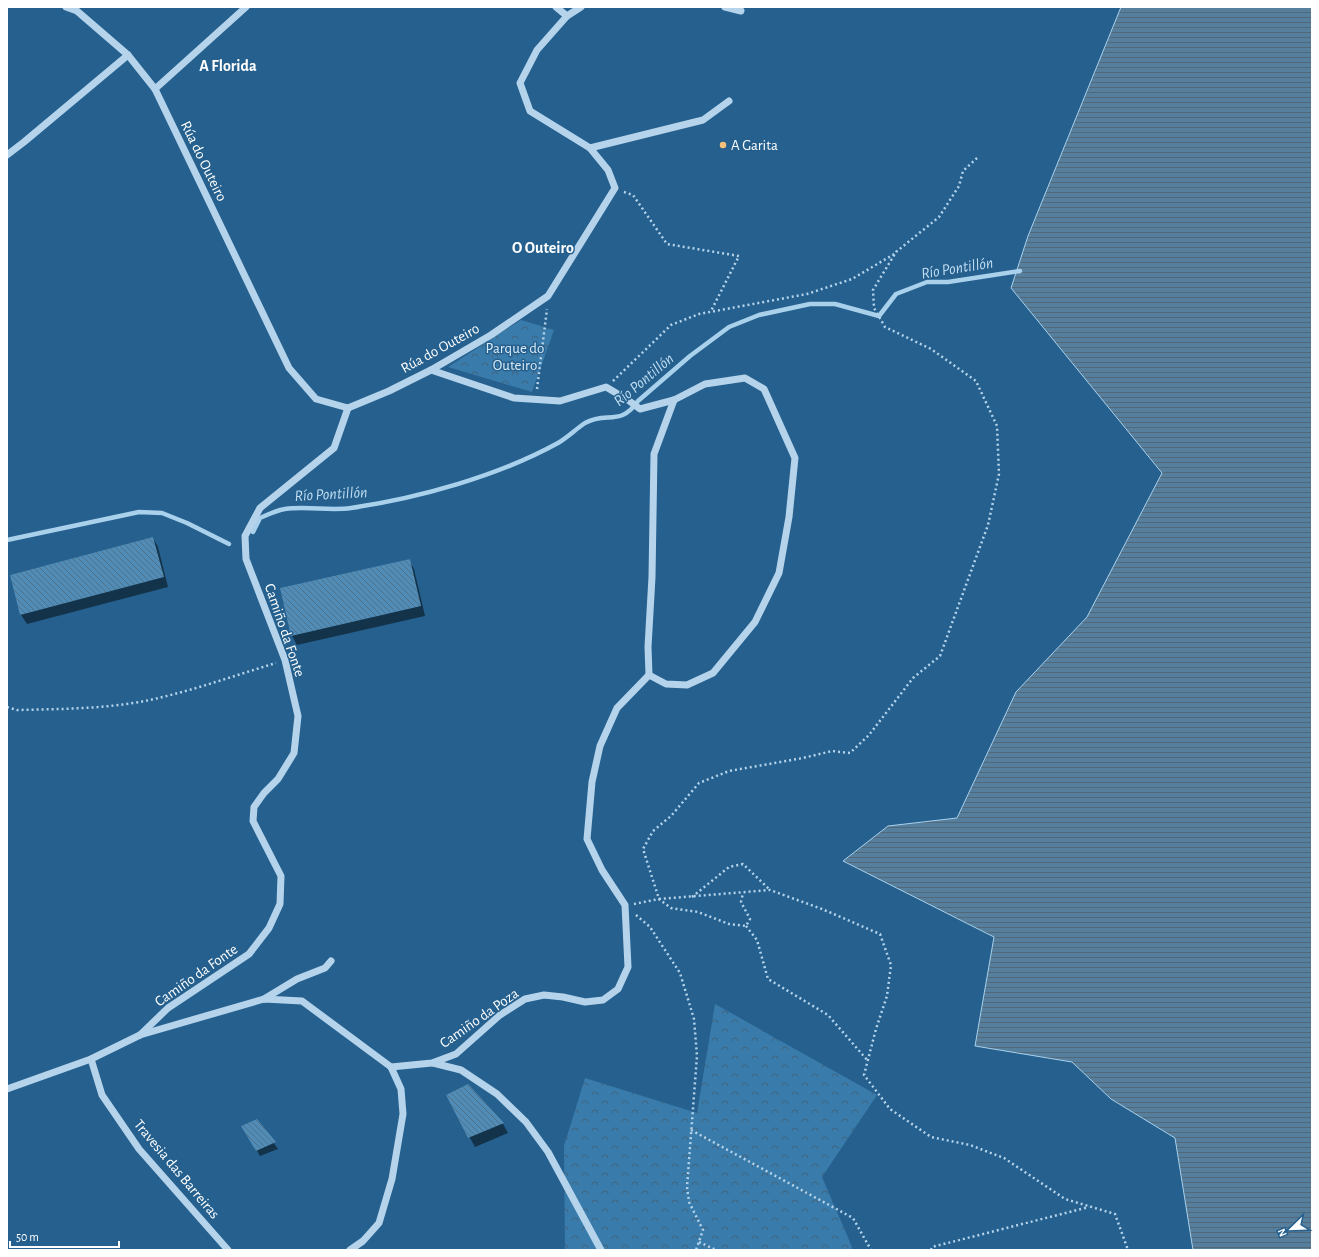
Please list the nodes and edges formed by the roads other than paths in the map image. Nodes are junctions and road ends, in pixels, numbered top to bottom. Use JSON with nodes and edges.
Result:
{"nodes":[{"id":1,"x":66,"y":7,"type":"edge"},
{"id":2,"x":246,"y":7,"type":"edge"},
{"id":3,"x":556,"y":7,"type":"edge"},
{"id":4,"x":581,"y":7,"type":"edge"},
{"id":5,"x":725,"y":7,"type":"edge"},
{"id":6,"x":741,"y":11,"type":"dead end"},
{"id":7,"x":567,"y":16,"type":"junction"},
{"id":8,"x":128,"y":55,"type":"junction"},
{"id":9,"x":155,"y":89,"type":"junction"},
{"id":10,"x":729,"y":101,"type":"dead end"},
{"id":11,"x":590,"y":148,"type":"junction"},
{"id":12,"x":7,"y":155,"type":"edge"},
{"id":13,"x":431,"y":370,"type":"junction"},
{"id":14,"x":674,"y":400,"type":"junction"},
{"id":15,"x":348,"y":408,"type":"junction"},
{"id":16,"x":649,"y":675,"type":"junction"},
{"id":17,"x":331,"y":961,"type":"dead end"},
{"id":18,"x":264,"y":999,"type":"junction"},
{"id":19,"x":140,"y":1035,"type":"junction"},
{"id":20,"x":91,"y":1059,"type":"junction"},
{"id":21,"x":432,"y":1063,"type":"junction"},
{"id":22,"x":391,"y":1068,"type":"junction"},
{"id":23,"x":7,"y":1089,"type":"edge"},
{"id":24,"x":228,"y":1250,"type":"edge"},
{"id":25,"x":350,"y":1250,"type":"edge"},
{"id":26,"x":601,"y":1250,"type":"edge"}],
"edges":[{"from":1,"to":8,"type":"street","name":"Rúa do Outeiro"},
{"from":2,"to":9,"type":"street"},
{"from":3,"to":7,"type":"street"},
{"from":4,"to":7,"type":"street"},
{"from":5,"to":6,"type":"street"},
{"from":7,"to":11,"type":"street"},
{"from":8,"to":9,"type":"street","name":"Rúa do Outeiro"},
{"from":8,"to":12,"type":"street"},
{"from":9,"to":15,"type":"street","name":"Rúa do Outeiro"},
{"from":10,"to":11,"type":"street"},
{"from":11,"to":13,"type":"street","name":"Rúa do Outeiro"},
{"from":13,"to":14,"type":"street"},
{"from":13,"to":15,"type":"street","name":"Rúa do Outeiro"},
{"from":14,"to":16,"type":"street"},
{"from":14,"to":16,"type":"street"},
{"from":15,"to":19,"type":"street","name":"Camiño da Fonte"},
{"from":16,"to":21,"type":"street","name":"Camiño da Poza"},
{"from":17,"to":18,"type":"street"},
{"from":18,"to":19,"type":"street"},
{"from":18,"to":22,"type":"street"},
{"from":19,"to":20,"type":"street"},
{"from":20,"to":23,"type":"street"},
{"from":20,"to":24,"type":"street","name":"Travesia das Barreiras"},
{"from":21,"to":22,"type":"street","name":"Camiño da Poza"},
{"from":21,"to":26,"type":"street"},
{"from":22,"to":25,"type":"street"}]}
